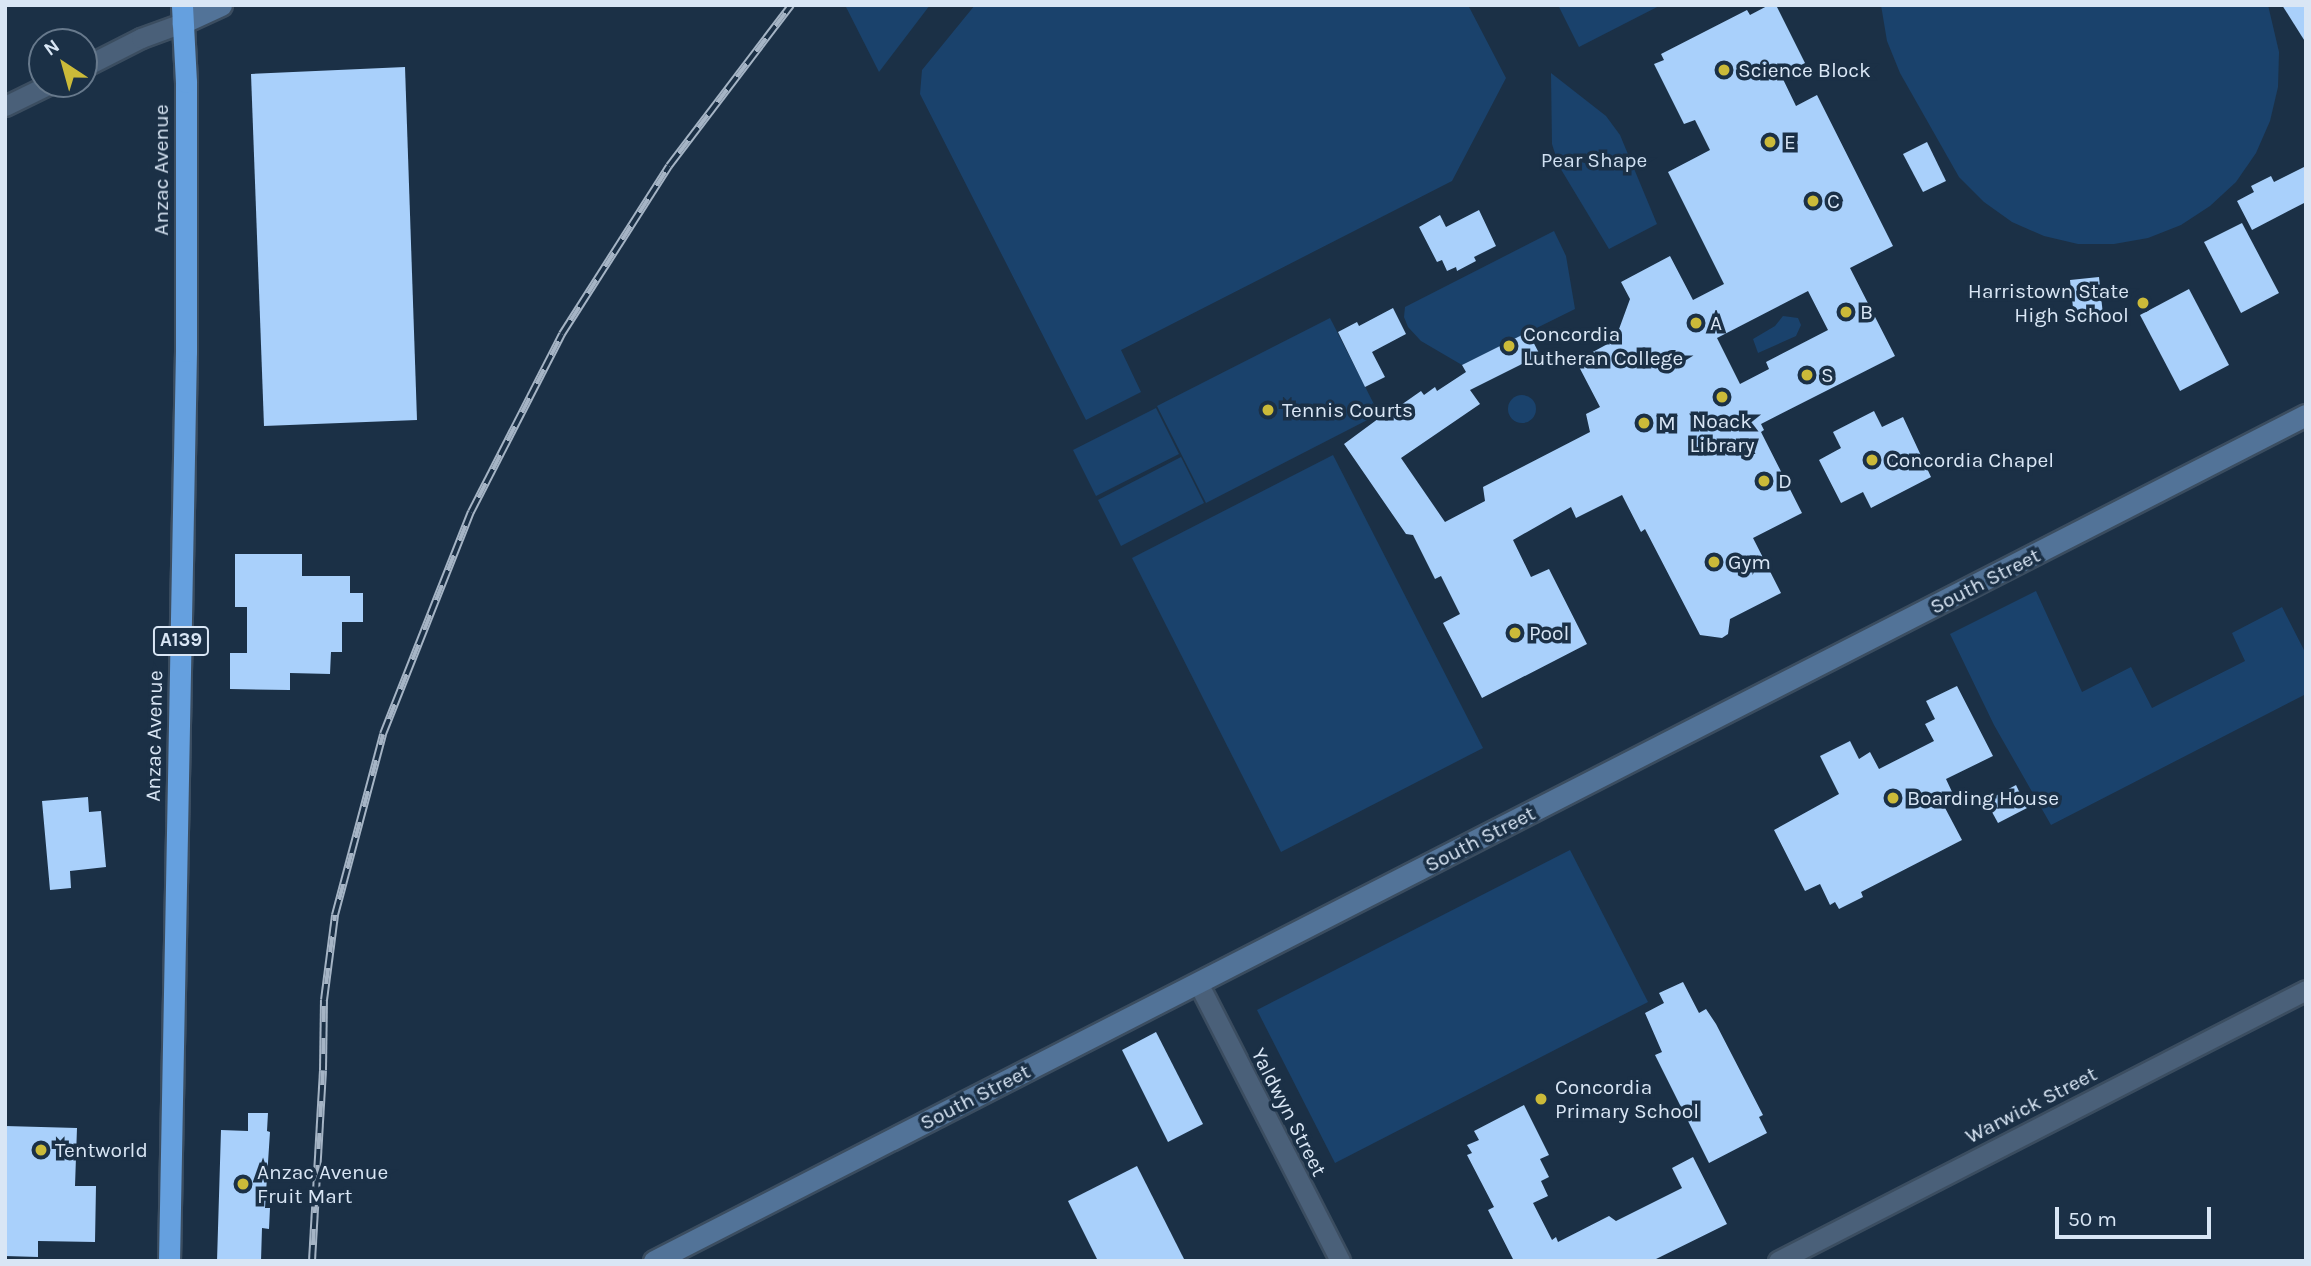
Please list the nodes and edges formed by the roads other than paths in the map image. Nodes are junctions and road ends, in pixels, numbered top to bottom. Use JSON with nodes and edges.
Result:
{"nodes":[{"id":1,"x":221,"y":5,"type":"edge"},
{"id":2,"x":182,"y":14,"type":"edge"},
{"id":3,"x":98,"y":60,"type":"edge"},
{"id":4,"x":28,"y":95,"type":"edge"},
{"id":5,"x":5,"y":106,"type":"edge"},
{"id":6,"x":2306,"y":415,"type":"edge"},
{"id":7,"x":1198,"y":983,"type":"junction"},
{"id":8,"x":2306,"y":990,"type":"edge"},
{"id":9,"x":170,"y":1260,"type":"edge"},
{"id":10,"x":654,"y":1261,"type":"edge"},
{"id":11,"x":1340,"y":1261,"type":"edge"},
{"id":12,"x":1778,"y":1261,"type":"edge"}],
"edges":[{"from":1,"to":2,"type":"street"},
{"from":2,"to":3,"type":"street"},
{"from":2,"to":9,"type":"highway","name":"Anzac Avenue","number":"A139"},
{"from":4,"to":5,"type":"street"},
{"from":6,"to":7,"type":"street","name":"South Street"},
{"from":7,"to":10,"type":"street","name":"South Street"},
{"from":7,"to":11,"type":"street","name":"Yaldwyn Street"},
{"from":8,"to":12,"type":"street","name":"Warwick Street"}]}
